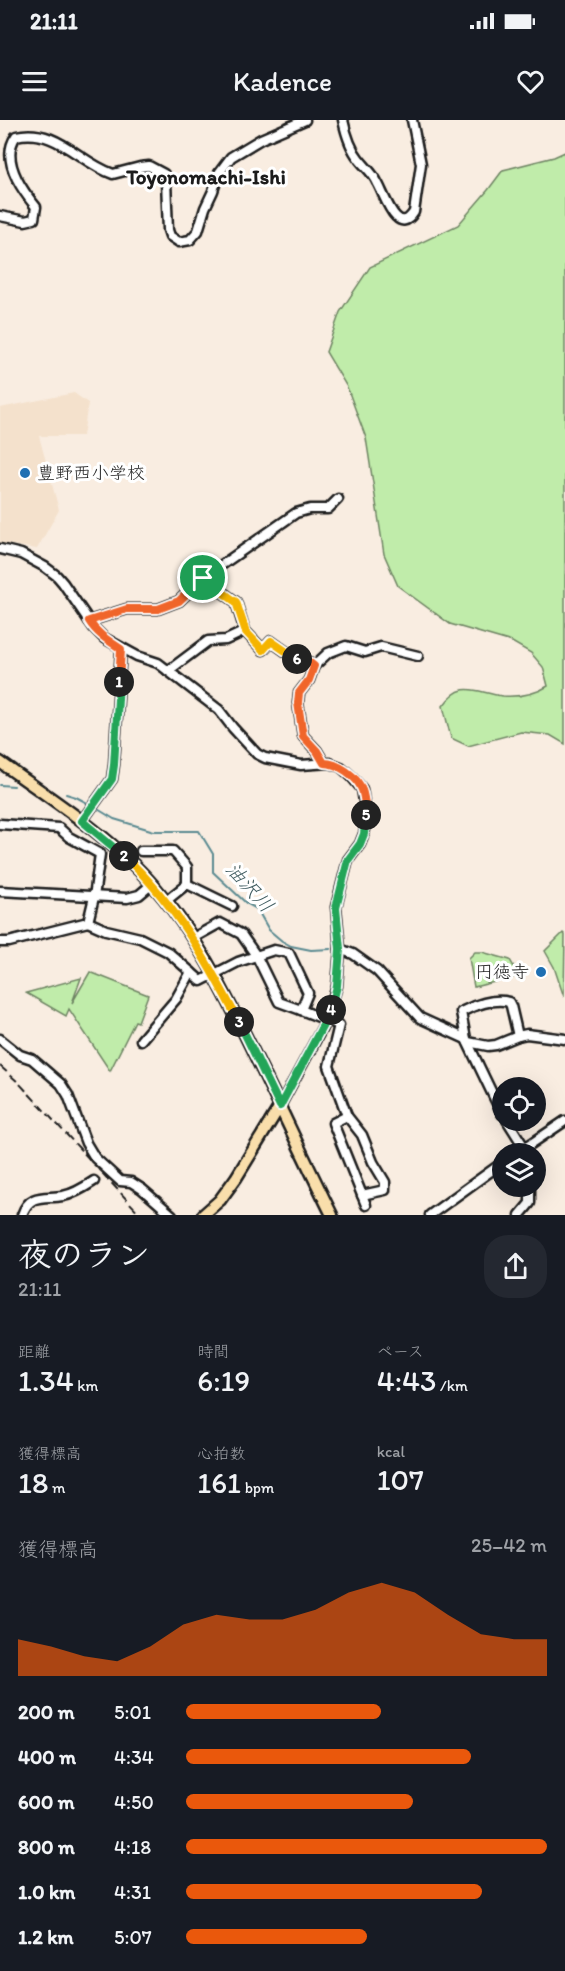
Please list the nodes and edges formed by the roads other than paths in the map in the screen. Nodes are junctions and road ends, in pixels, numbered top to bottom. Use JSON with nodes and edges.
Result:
{"nodes":[{"id":1,"x":305,"y":120,"type":"edge"},
{"id":2,"x":343,"y":120,"type":"edge"},
{"id":3,"x":412,"y":120,"type":"edge"},
{"id":4,"x":0,"y":216,"type":"edge"},
{"id":5,"x":338,"y":499,"type":"dead end"},
{"id":6,"x":0,"y":549,"type":"edge"},
{"id":7,"x":203,"y":578,"type":"junction"},
{"id":8,"x":89,"y":621,"type":"junction"},
{"id":9,"x":246,"y":632,"type":"junction"},
{"id":10,"x":121,"y":649,"type":"junction"},
{"id":11,"x":417,"y":656,"type":"dead end"},
{"id":12,"x":314,"y":666,"type":"junction"},
{"id":13,"x":168,"y":671,"type":"junction"},
{"id":14,"x":0,"y":762,"type":"edge"},
{"id":15,"x":324,"y":763,"type":"junction"},
{"id":16,"x":85,"y":817,"type":"junction"},
{"id":17,"x":0,"y":824,"type":"edge"},
{"id":18,"x":141,"y":851,"type":"dead end"},
{"id":19,"x":152,"y":884,"type":"junction"},
{"id":20,"x":187,"y":884,"type":"junction"},
{"id":21,"x":0,"y":891,"type":"edge"},
{"id":22,"x":94,"y":897,"type":"junction"},
{"id":23,"x":166,"y":901,"type":"junction"},
{"id":24,"x":232,"y":906,"type":"dead end"},
{"id":25,"x":88,"y":922,"type":"junction"},
{"id":26,"x":193,"y":938,"type":"junction"},
{"id":27,"x":0,"y":942,"type":"edge"},
{"id":28,"x":340,"y":949,"type":"junction"},
{"id":29,"x":257,"y":957,"type":"junction"},
{"id":30,"x":190,"y":972,"type":"junction"},
{"id":31,"x":214,"y":974,"type":"junction"},
{"id":32,"x":301,"y":1010,"type":"junction"},
{"id":33,"x":327,"y":1019,"type":"junction"},
{"id":34,"x":518,"y":1036,"type":"junction"},
{"id":35,"x":0,"y":1039,"type":"edge"},
{"id":36,"x":141,"y":1040,"type":"dead end"},
{"id":37,"x":565,"y":1040,"type":"edge"},
{"id":38,"x":468,"y":1042,"type":"junction"},
{"id":39,"x":492,"y":1093,"type":"edge"},
{"id":40,"x":280,"y":1106,"type":"junction"},
{"id":41,"x":347,"y":1116,"type":"junction"},
{"id":42,"x":565,"y":1121,"type":"edge"},
{"id":43,"x":530,"y":1143,"type":"edge"},
{"id":44,"x":492,"y":1170,"type":"edge"},
{"id":45,"x":94,"y":1182,"type":"dead end"},
{"id":46,"x":362,"y":1195,"type":"junction"},
{"id":47,"x":530,"y":1197,"type":"edge"},
{"id":48,"x":366,"y":1205,"type":"dead end"},
{"id":49,"x":22,"y":1215,"type":"edge"},
{"id":50,"x":172,"y":1215,"type":"edge"},
{"id":51,"x":203,"y":1215,"type":"edge"},
{"id":52,"x":332,"y":1215,"type":"edge"},
{"id":53,"x":430,"y":1215,"type":"edge"},
{"id":54,"x":520,"y":1215,"type":"edge"}],
"edges":[{"from":1,"to":4,"type":"street"},
{"from":2,"to":3,"type":"street"},
{"from":5,"to":7,"type":"street"},
{"from":6,"to":8,"type":"street"},
{"from":7,"to":8,"type":"street"},
{"from":7,"to":9,"type":"street"},
{"from":8,"to":10,"type":"street"},
{"from":9,"to":12,"type":"street"},
{"from":9,"to":13,"type":"street"},
{"from":10,"to":13,"type":"street"},
{"from":10,"to":16,"type":"street"},
{"from":11,"to":12,"type":"street"},
{"from":12,"to":15,"type":"street"},
{"from":13,"to":15,"type":"street"},
{"from":14,"to":16,"type":"main road"},
{"from":15,"to":28,"type":"street"},
{"from":16,"to":19,"type":"main road"},
{"from":17,"to":22,"type":"street"},
{"from":18,"to":20,"type":"street"},
{"from":19,"to":22,"type":"street"},
{"from":19,"to":23,"type":"main road"},
{"from":20,"to":23,"type":"street"},
{"from":20,"to":24,"type":"street"},
{"from":21,"to":22,"type":"street"},
{"from":22,"to":25,"type":"street"},
{"from":23,"to":26,"type":"main road"},
{"from":25,"to":27,"type":"street"},
{"from":25,"to":30,"type":"street"},
{"from":26,"to":29,"type":"street"},
{"from":26,"to":31,"type":"main road"},
{"from":28,"to":33,"type":"street"},
{"from":28,"to":38,"type":"street"},
{"from":29,"to":31,"type":"street"},
{"from":29,"to":32,"type":"street"},
{"from":29,"to":32,"type":"street"},
{"from":30,"to":31,"type":"street"},
{"from":30,"to":36,"type":"street"},
{"from":31,"to":40,"type":"main road"},
{"from":32,"to":33,"type":"street"},
{"from":33,"to":40,"type":"street"},
{"from":33,"to":41,"type":"street"},
{"from":34,"to":37,"type":"street"},
{"from":34,"to":38,"type":"street"},
{"from":34,"to":38,"type":"street"},
{"from":35,"to":50,"type":"street"},
{"from":38,"to":39,"type":"street"},
{"from":40,"to":51,"type":"main road"},
{"from":40,"to":52,"type":"main road"},
{"from":41,"to":46,"type":"street"},
{"from":41,"to":46,"type":"street"},
{"from":42,"to":43,"type":"street"},
{"from":44,"to":53,"type":"street"},
{"from":45,"to":49,"type":"street"},
{"from":46,"to":48,"type":"street"},
{"from":47,"to":54,"type":"street"}]}
